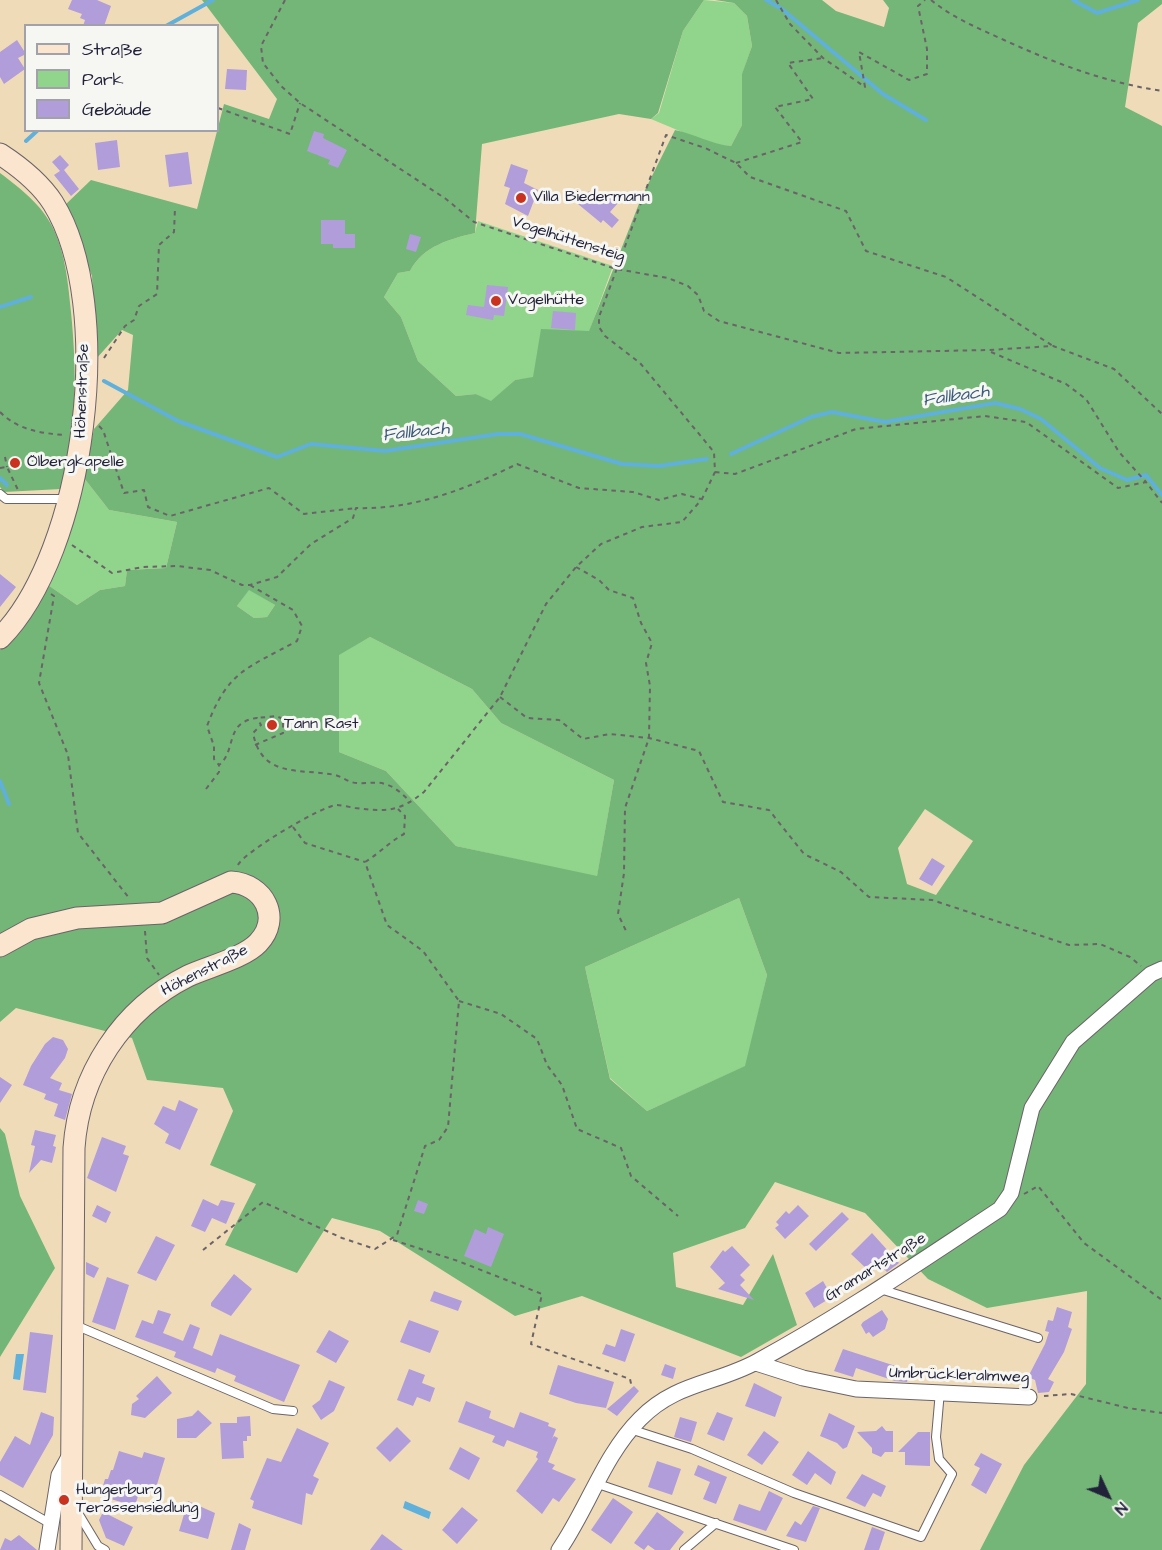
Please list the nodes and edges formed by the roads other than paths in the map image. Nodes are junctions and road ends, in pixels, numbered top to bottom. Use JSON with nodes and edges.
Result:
{"nodes":[{"id":1,"x":0,"y":154,"type":"edge"},
{"id":2,"x":0,"y":494,"type":"edge"},
{"id":3,"x":68,"y":499,"type":"junction"},
{"id":4,"x":0,"y":638,"type":"edge"},
{"id":5,"x":0,"y":946,"type":"edge"},
{"id":6,"x":1156,"y":972,"type":"edge"},
{"id":7,"x":879,"y":1288,"type":"junction"},
{"id":8,"x":73,"y":1324,"type":"junction"},
{"id":9,"x":1038,"y":1338,"type":"dead end"},
{"id":10,"x":756,"y":1363,"type":"junction"},
{"id":11,"x":940,"y":1392,"type":"junction"},
{"id":12,"x":1029,"y":1397,"type":"road end"},
{"id":13,"x":293,"y":1411,"type":"dead end"},
{"id":14,"x":630,"y":1429,"type":"junction"},
{"id":15,"x":72,"y":1450,"type":"junction"},
{"id":16,"x":598,"y":1484,"type":"junction"},
{"id":17,"x":0,"y":1495,"type":"edge"},
{"id":18,"x":71,"y":1504,"type":"junction"},
{"id":19,"x":716,"y":1523,"type":"junction"},
{"id":20,"x":51,"y":1524,"type":"junction"},
{"id":21,"x":47,"y":1550,"type":"edge"},
{"id":22,"x":71,"y":1550,"type":"edge"},
{"id":23,"x":105,"y":1550,"type":"edge"},
{"id":24,"x":559,"y":1550,"type":"edge"},
{"id":25,"x":684,"y":1550,"type":"edge"},
{"id":26,"x":794,"y":1550,"type":"edge"}],
"edges":[{"from":1,"to":3,"type":"street","name":"Höhenstraße"},
{"from":2,"to":3,"type":"lane"},
{"from":3,"to":4,"type":"street","name":"Höhenstraße"},
{"from":5,"to":8,"type":"street","name":"Höhenstraße"},
{"from":6,"to":7,"type":"street","name":"Gramartstraße"},
{"from":7,"to":9,"type":"lane"},
{"from":7,"to":10,"type":"street","name":"Gramartstraße"},
{"from":8,"to":13,"type":"lane"},
{"from":8,"to":15,"type":"street","name":"Höhenstraße"},
{"from":10,"to":11,"type":"street","name":"Umbrückleralmweg"},
{"from":10,"to":14,"type":"street","name":"Gramartstraße"},
{"from":11,"to":12,"type":"street","name":"Umbrückleralmweg"},
{"from":11,"to":14,"type":"lane"},
{"from":14,"to":16,"type":"street","name":"Gramartstraße"},
{"from":15,"to":18,"type":"street","name":"Höhenstraße"},
{"from":15,"to":20,"type":"street","name":"Höhenstraße"},
{"from":16,"to":19,"type":"lane"},
{"from":16,"to":24,"type":"street","name":"Gramartstraße"},
{"from":17,"to":20,"type":"lane"},
{"from":18,"to":22,"type":"street","name":"Höhenstraße"},
{"from":18,"to":23,"type":"lane"},
{"from":19,"to":25,"type":"lane"},
{"from":19,"to":26,"type":"lane"},
{"from":20,"to":21,"type":"street","name":"Höhenstraße"}]}
